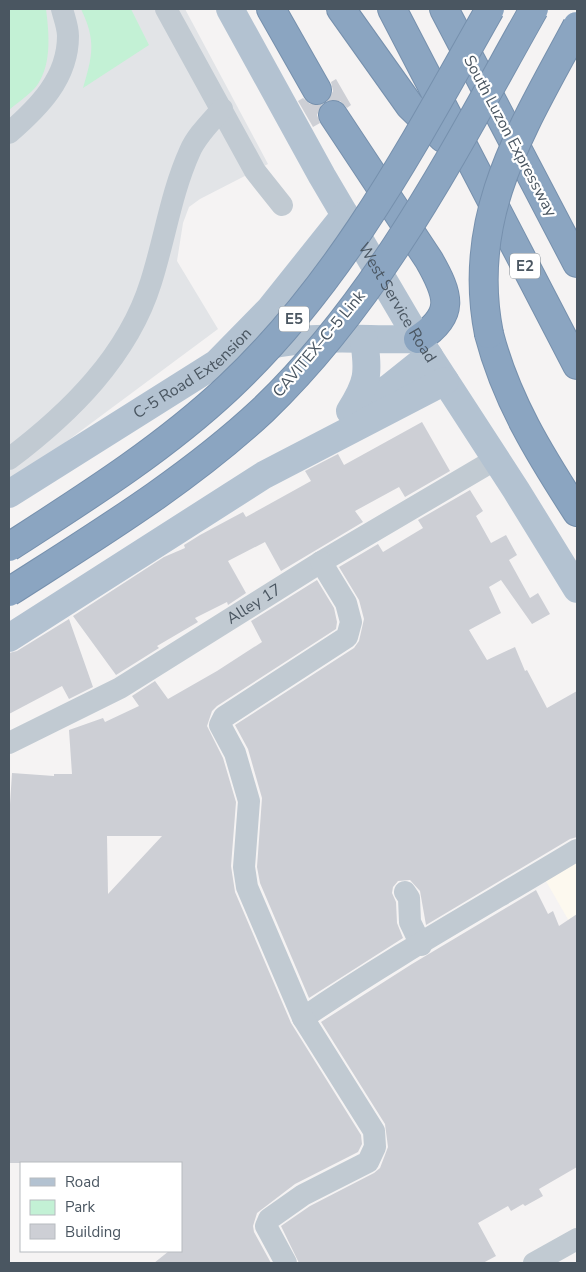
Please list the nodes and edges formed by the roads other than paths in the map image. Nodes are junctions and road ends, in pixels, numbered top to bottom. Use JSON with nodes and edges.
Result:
{"nodes":[{"id":1,"x":62,"y":9,"type":"edge"},
{"id":2,"x":166,"y":9,"type":"edge"},
{"id":3,"x":230,"y":9,"type":"edge"},
{"id":4,"x":272,"y":9,"type":"edge"},
{"id":5,"x":341,"y":9,"type":"edge"},
{"id":6,"x":392,"y":9,"type":"edge"},
{"id":7,"x":444,"y":9,"type":"edge"},
{"id":8,"x":490,"y":9,"type":"edge"},
{"id":9,"x":534,"y":9,"type":"edge"},
{"id":10,"x":577,"y":26,"type":"edge"},
{"id":11,"x":318,"y":90,"type":"dead end"},
{"id":12,"x":222,"y":109,"type":"junction"},
{"id":13,"x":333,"y":115,"type":"dead end"},
{"id":14,"x":9,"y":132,"type":"edge"},
{"id":15,"x":473,"y":167,"type":"junction"},
{"id":16,"x":282,"y":205,"type":"dead end"},
{"id":17,"x":345,"y":215,"type":"junction"},
{"id":18,"x":577,"y":263,"type":"edge"},
{"id":19,"x":364,"y":340,"type":"junction"},
{"id":20,"x":423,"y":347,"type":"junction"},
{"id":21,"x":217,"y":362,"type":"junction"},
{"id":22,"x":577,"y":365,"type":"edge"},
{"id":23,"x":445,"y":381,"type":"junction"},
{"id":24,"x":350,"y":411,"type":"junction"},
{"id":25,"x":9,"y":459,"type":"edge"},
{"id":26,"x":496,"y":459,"type":"junction"},
{"id":27,"x":264,"y":474,"type":"junction"},
{"id":28,"x":9,"y":494,"type":"edge"},
{"id":29,"x":577,"y":512,"type":"edge"},
{"id":30,"x":9,"y":547,"type":"edge"},
{"id":31,"x":321,"y":562,"type":"junction"},
{"id":32,"x":577,"y":589,"type":"edge"},
{"id":33,"x":9,"y":592,"type":"edge"},
{"id":34,"x":9,"y":638,"type":"edge"},
{"id":35,"x":9,"y":743,"type":"edge"},
{"id":36,"x":577,"y":850,"type":"edge"},
{"id":37,"x":406,"y":892,"type":"dead end"},
{"id":38,"x":421,"y":945,"type":"junction"},
{"id":39,"x":303,"y":1018,"type":"junction"},
{"id":40,"x":570,"y":1250,"type":"edge"},
{"id":41,"x":286,"y":1263,"type":"edge"},
{"id":42,"x":534,"y":1263,"type":"edge"}],
"edges":[{"from":1,"to":14,"type":"street"},
{"from":2,"to":12,"type":"street"},
{"from":3,"to":17,"type":"main road","name":"West Service Road"},
{"from":4,"to":11,"type":"highway"},
{"from":5,"to":15,"type":"highway","number":"E2"},
{"from":6,"to":15,"type":"highway","number":"E2"},
{"from":7,"to":18,"type":"highway","name":"South Luzon Expressway"},
{"from":8,"to":30,"type":"highway","number":"E5","bridge":true},
{"from":9,"to":33,"type":"highway","name":"CAVITEX–C-5 Link","number":"E5","bridge":true},
{"from":10,"to":29,"type":"highway","bridge":true},
{"from":12,"to":16,"type":"street"},
{"from":12,"to":25,"type":"street"},
{"from":13,"to":20,"type":"highway"},
{"from":15,"to":22,"type":"highway","number":"E2"},
{"from":17,"to":20,"type":"main road","name":"West Service Road"},
{"from":17,"to":21,"type":"main road","name":"C-5 Road Extension"},
{"from":19,"to":20,"type":"main road"},
{"from":19,"to":21,"type":"main road"},
{"from":19,"to":24,"type":"main road"},
{"from":20,"to":23,"type":"main road","name":"West Service Road"},
{"from":20,"to":24,"type":"main road"},
{"from":21,"to":28,"type":"main road","name":"C-5 Road Extension"},
{"from":23,"to":26,"type":"main road","name":"West Service Road"},
{"from":23,"to":27,"type":"main road"},
{"from":24,"to":27,"type":"main road"},
{"from":26,"to":31,"type":"street","name":"Alley 17"},
{"from":26,"to":32,"type":"main road","name":"West Service Road"},
{"from":27,"to":34,"type":"main road"},
{"from":31,"to":35,"type":"street","name":"Alley 17"},
{"from":31,"to":39,"type":"street"},
{"from":36,"to":38,"type":"street"},
{"from":37,"to":38,"type":"street"},
{"from":38,"to":39,"type":"street"},
{"from":39,"to":41,"type":"street"},
{"from":40,"to":42,"type":"street"}]}
